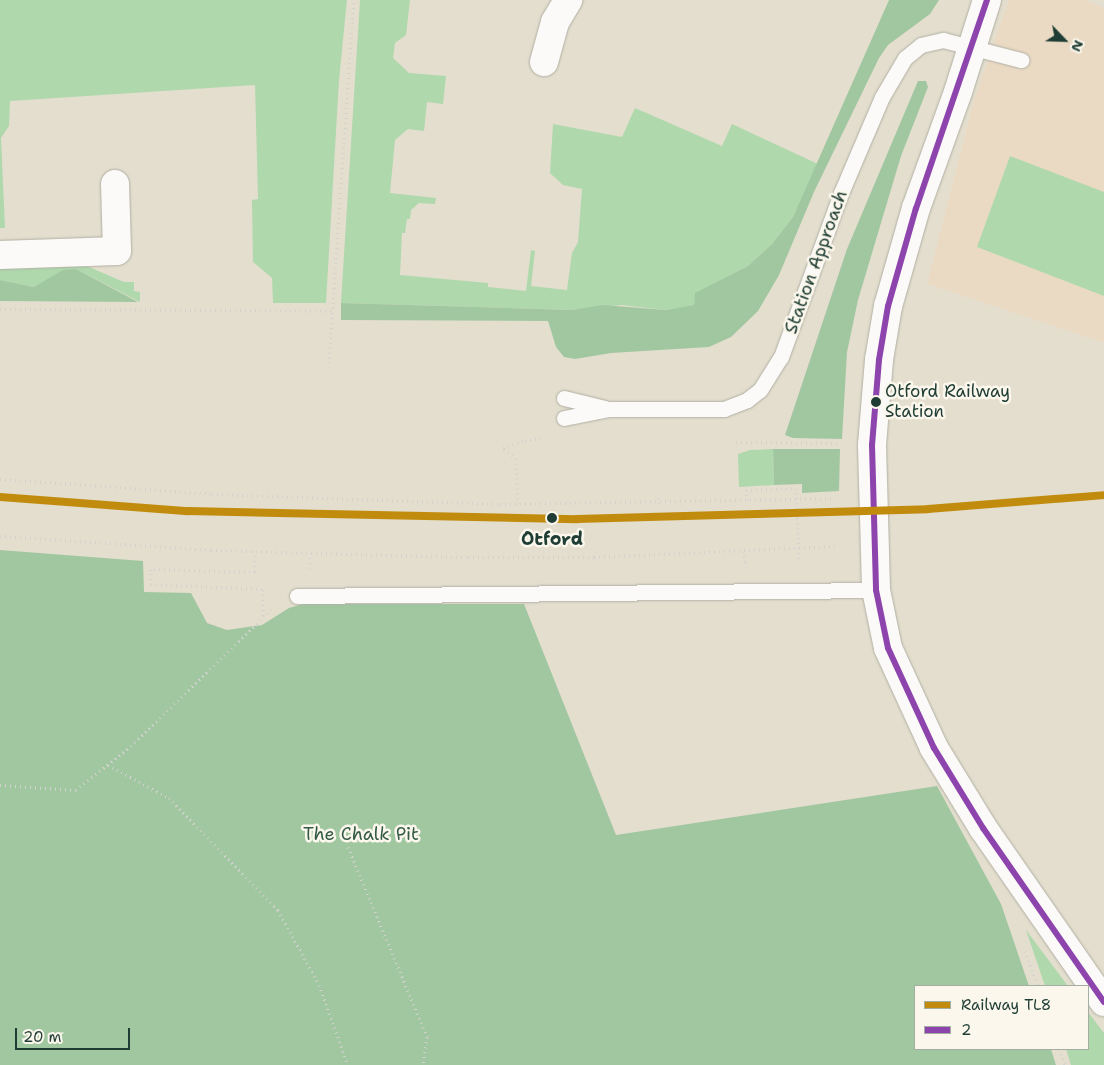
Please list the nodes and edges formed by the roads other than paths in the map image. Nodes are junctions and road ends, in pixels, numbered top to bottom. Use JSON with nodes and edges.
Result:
{"nodes":[{"id":1,"x":568,"y":0,"type":"edge"},
{"id":2,"x":987,"y":0,"type":"edge"},
{"id":3,"x":973,"y":46,"type":"junction"},
{"id":4,"x":1021,"y":60,"type":"dead end"},
{"id":5,"x":544,"y":62,"type":"dead end"},
{"id":6,"x":115,"y":184,"type":"dead end"},
{"id":7,"x":0,"y":255,"type":"edge"},
{"id":8,"x":564,"y":398,"type":"dead end"},
{"id":9,"x":609,"y":409,"type":"junction"},
{"id":10,"x":564,"y":418,"type":"dead end"},
{"id":11,"x":875,"y":583,"type":"junction"},
{"id":12,"x":297,"y":596,"type":"road end"},
{"id":13,"x":1104,"y":1002,"type":"edge"}],
"edges":[{"from":1,"to":5,"type":"main road"},
{"from":2,"to":3,"type":"main road"},
{"from":3,"to":4,"type":"lane","name":"Station Approach"},
{"from":3,"to":9,"type":"lane","name":"Station Approach"},
{"from":3,"to":11,"type":"main road"},
{"from":6,"to":7,"type":"main road"},
{"from":8,"to":9,"type":"lane","name":"Station Approach"},
{"from":9,"to":10,"type":"lane","name":"Station Approach"},
{"from":11,"to":12,"type":"lane"},
{"from":11,"to":13,"type":"main road"}]}
